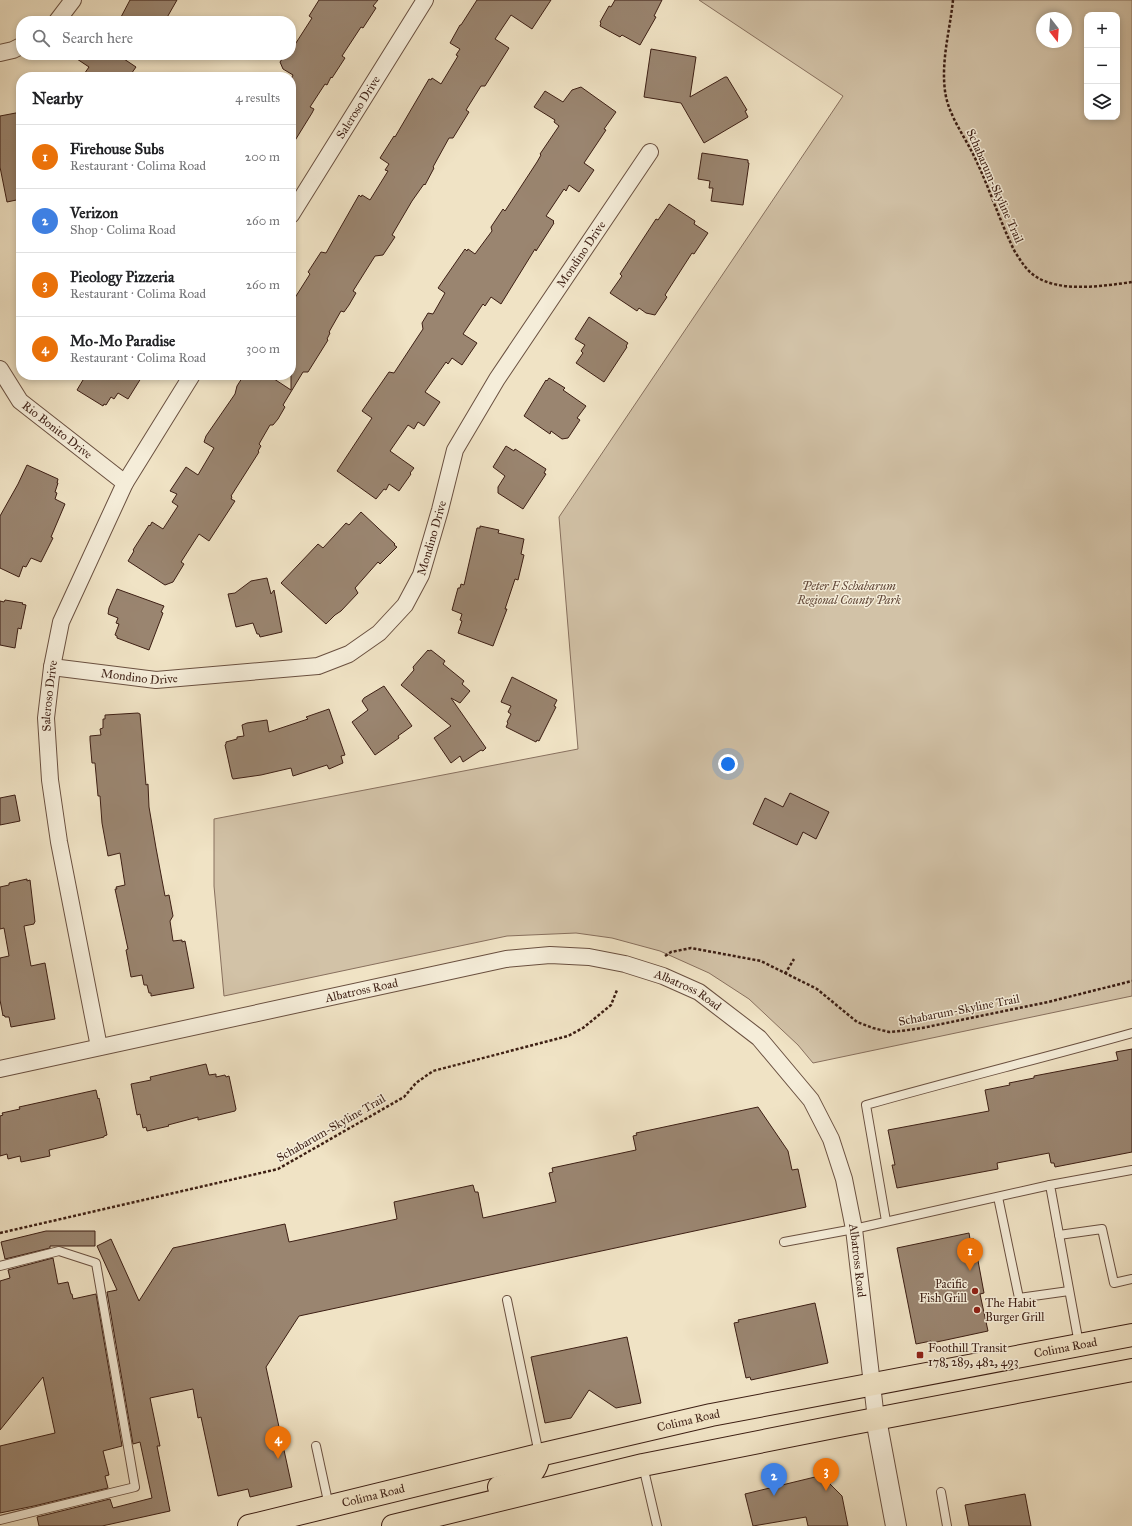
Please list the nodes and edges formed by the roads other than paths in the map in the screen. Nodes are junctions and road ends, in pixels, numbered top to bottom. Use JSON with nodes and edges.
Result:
{"nodes":[{"id":1,"x":73,"y":0,"type":"edge"},
{"id":2,"x":425,"y":0,"type":"edge"},
{"id":3,"x":61,"y":16,"type":"edge"},
{"id":4,"x":16,"y":48,"type":"edge"},
{"id":5,"x":0,"y":53,"type":"edge"},
{"id":6,"x":650,"y":152,"type":"dead end"},
{"id":7,"x":296,"y":207,"type":"edge"},
{"id":8,"x":0,"y":369,"type":"edge"},
{"id":9,"x":189,"y":380,"type":"edge"},
{"id":10,"x":124,"y":483,"type":"junction"},
{"id":11,"x":52,"y":667,"type":"junction"},
{"id":12,"x":1132,"y":1033,"type":"edge"},
{"id":13,"x":99,"y":1047,"type":"junction"},
{"id":14,"x":0,"y":1069,"type":"edge"},
{"id":15,"x":1132,"y":1170,"type":"edge"},
{"id":16,"x":1050,"y":1185,"type":"junction"},
{"id":17,"x":998,"y":1196,"type":"junction"},
{"id":18,"x":886,"y":1221,"type":"junction"},
{"id":19,"x":854,"y":1229,"type":"junction"},
{"id":20,"x":1059,"y":1235,"type":"junction"},
{"id":21,"x":784,"y":1242,"type":"dead end"},
{"id":22,"x":0,"y":1266,"type":"edge"},
{"id":23,"x":1132,"y":1279,"type":"edge"},
{"id":24,"x":1069,"y":1291,"type":"junction"},
{"id":25,"x":507,"y":1300,"type":"dead end"},
{"id":26,"x":1132,"y":1335,"type":"edge"},
{"id":27,"x":1079,"y":1345,"type":"junction"},
{"id":28,"x":1132,"y":1370,"type":"edge"},
{"id":29,"x":872,"y":1384,"type":"junction"},
{"id":30,"x":876,"y":1419,"type":"junction"},
{"id":31,"x":316,"y":1446,"type":"dead end"},
{"id":32,"x":539,"y":1454,"type":"junction"},
{"id":33,"x":643,"y":1465,"type":"junction"},
{"id":34,"x":941,"y":1492,"type":"dead end"},
{"id":35,"x":329,"y":1506,"type":"junction"},
{"id":36,"x":0,"y":1520,"type":"edge"},
{"id":37,"x":435,"y":1521,"type":"edge"},
{"id":38,"x":249,"y":1526,"type":"edge"},
{"id":39,"x":393,"y":1526,"type":"edge"},
{"id":40,"x":657,"y":1526,"type":"edge"},
{"id":41,"x":896,"y":1526,"type":"edge"},
{"id":42,"x":947,"y":1526,"type":"edge"}],
"edges":[{"from":1,"to":3,"type":"street"},
{"from":2,"to":7,"type":"street","name":"Saleroso Drive"},
{"from":4,"to":5,"type":"street"},
{"from":6,"to":11,"type":"street","name":"Mondino Drive"},
{"from":8,"to":10,"type":"street","name":"Rio Bonito Drive"},
{"from":9,"to":10,"type":"street","name":"Saleroso Drive"},
{"from":10,"to":11,"type":"street","name":"Saleroso Drive"},
{"from":11,"to":13,"type":"street","name":"Saleroso Drive"},
{"from":12,"to":18,"type":"lane"},
{"from":13,"to":14,"type":"street","name":"Albatross Road"},
{"from":13,"to":19,"type":"street","name":"Albatross Road"},
{"from":15,"to":16,"type":"lane"},
{"from":16,"to":17,"type":"lane"},
{"from":16,"to":20,"type":"lane"},
{"from":17,"to":18,"type":"lane"},
{"from":17,"to":24,"type":"lane"},
{"from":18,"to":19,"type":"lane"},
{"from":19,"to":21,"type":"lane"},
{"from":19,"to":29,"type":"street","name":"Albatross Road"},
{"from":20,"to":23,"type":"lane"},
{"from":20,"to":24,"type":"lane"},
{"from":22,"to":36,"type":"lane"},
{"from":24,"to":27,"type":"lane"},
{"from":25,"to":32,"type":"lane"},
{"from":26,"to":27,"type":"main road","name":"Colima Road"},
{"from":27,"to":29,"type":"main road","name":"Colima Road"},
{"from":28,"to":30,"type":"main road"},
{"from":29,"to":30,"type":"street","name":"Albatross Road"},
{"from":29,"to":32,"type":"main road","name":"Colima Road"},
{"from":30,"to":33,"type":"main road"},
{"from":30,"to":41,"type":"street","name":"Albatross Road"},
{"from":31,"to":35,"type":"lane"},
{"from":32,"to":35,"type":"main road","name":"Colima Road"},
{"from":32,"to":37,"type":"main road"},
{"from":33,"to":37,"type":"main road"},
{"from":33,"to":40,"type":"lane"},
{"from":34,"to":42,"type":"lane"},
{"from":35,"to":38,"type":"main road","name":"Colima Road"},
{"from":37,"to":39,"type":"main road"}]}
